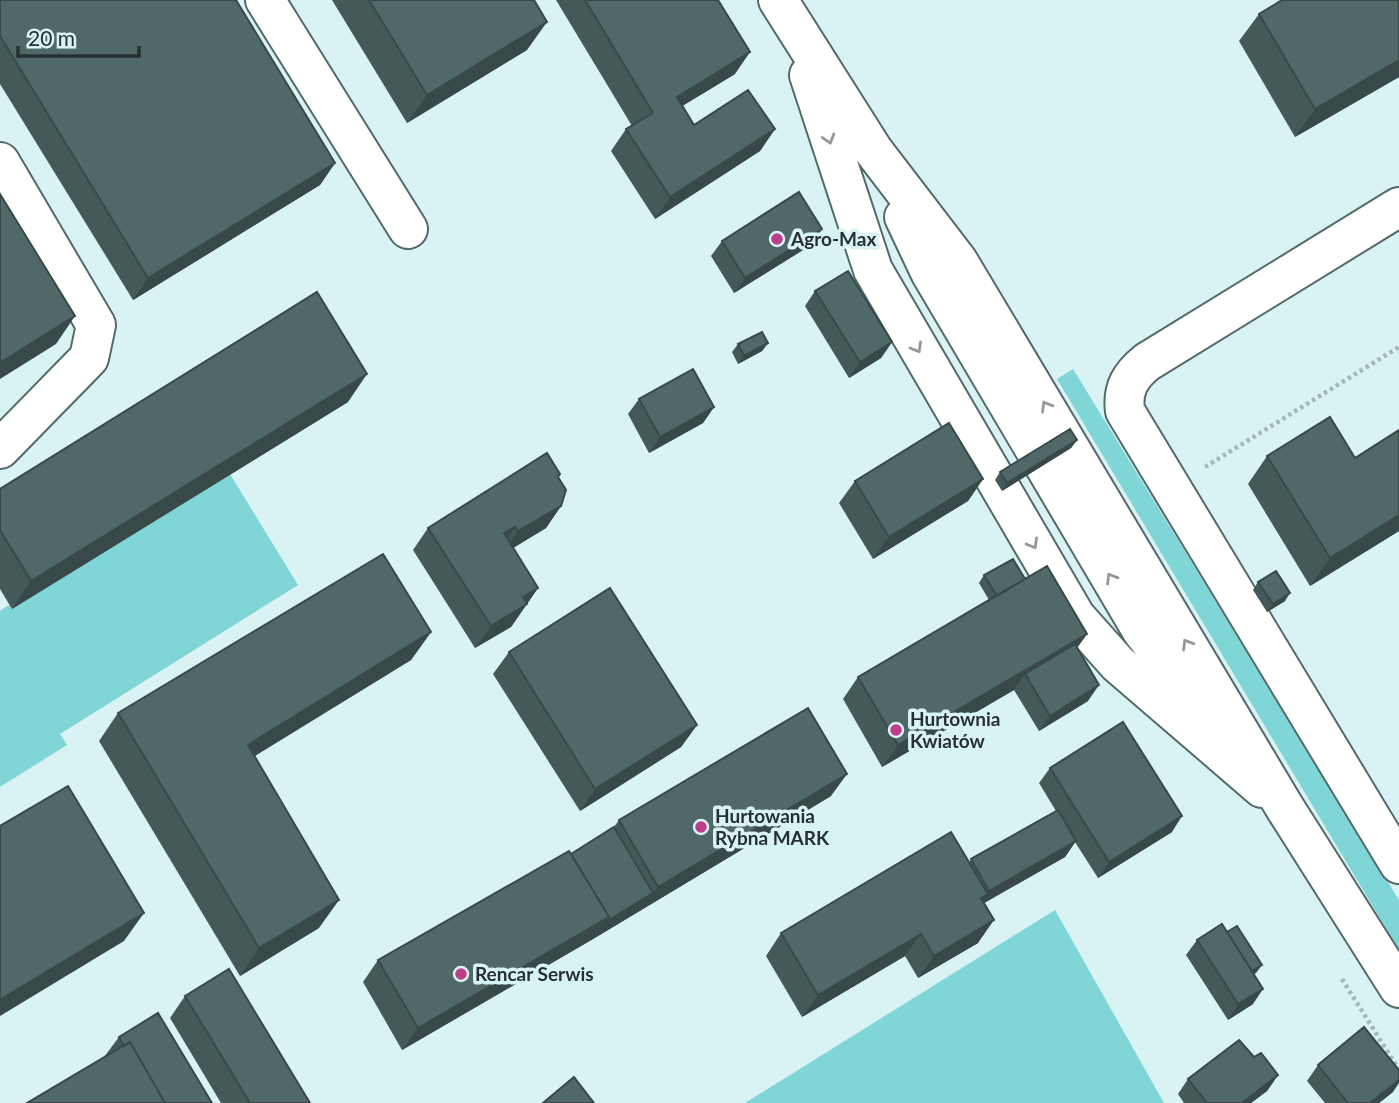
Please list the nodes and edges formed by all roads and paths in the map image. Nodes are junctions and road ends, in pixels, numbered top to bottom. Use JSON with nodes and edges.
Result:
{"nodes":[{"id":1,"x":265,"y":0,"type":"edge"},
{"id":2,"x":786,"y":14,"type":"edge"},
{"id":3,"x":0,"y":162,"type":"edge"},
{"id":4,"x":1399,"y":207,"type":"edge"},
{"id":5,"x":408,"y":229,"type":"dead end"},
{"id":6,"x":1399,"y":347,"type":"edge"},
{"id":7,"x":0,"y":449,"type":"edge"},
{"id":8,"x":1172,"y":487,"type":"junction"},
{"id":9,"x":1285,"y":808,"type":"junction"},
{"id":10,"x":1399,"y":864,"type":"edge"},
{"id":11,"x":1399,"y":988,"type":"edge"}],
"edges":[{"from":1,"to":5,"type":"lane"},
{"from":9,"to":2,"type":"lane","one_way":true},
{"from":2,"to":9,"type":"lane","one_way":true},
{"from":3,"to":7,"type":"lane"},
{"from":4,"to":8,"type":"lane"},
{"from":6,"to":8,"type":"path"},
{"from":8,"to":10,"type":"lane"},
{"from":9,"to":11,"type":"lane"}]}
